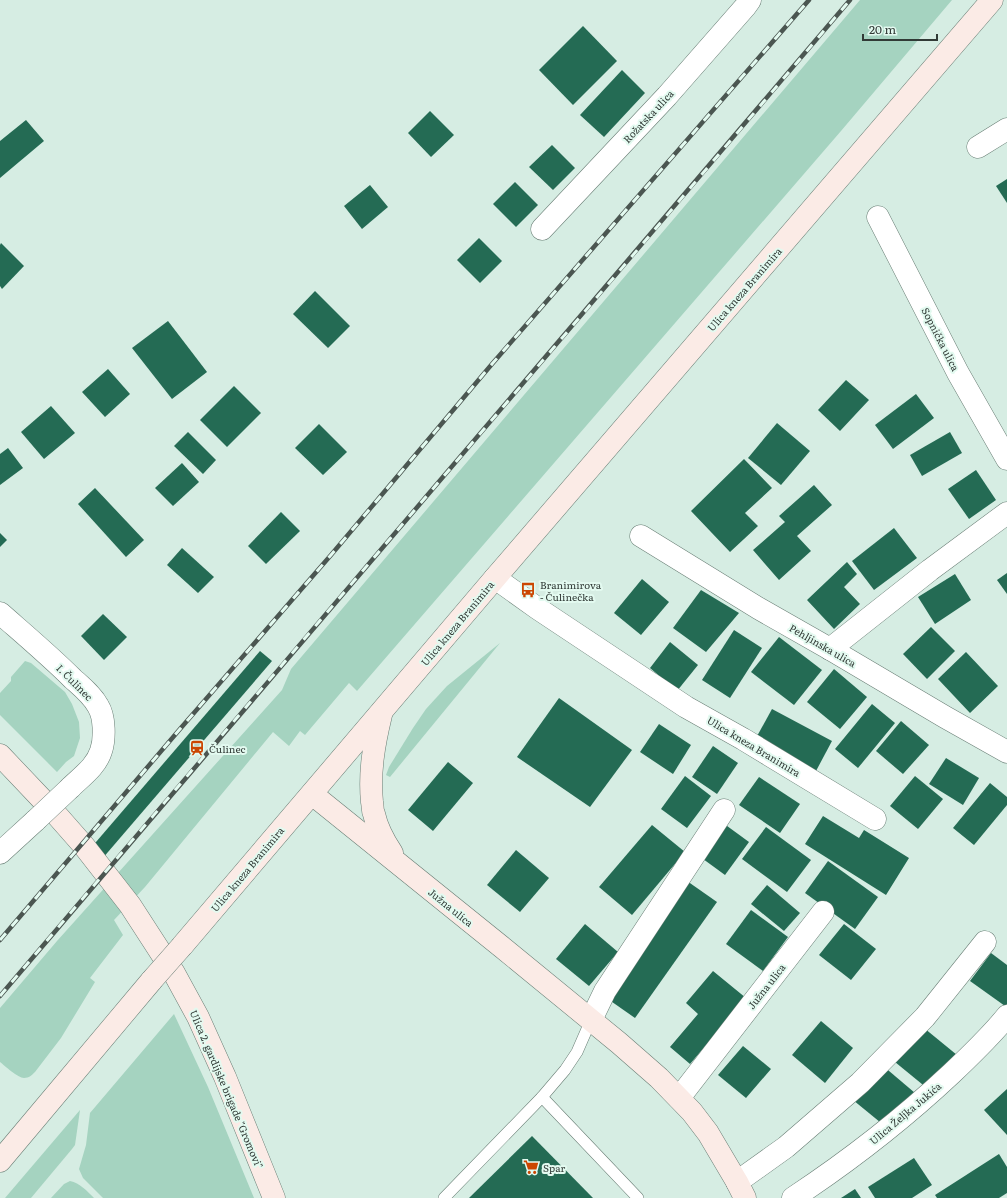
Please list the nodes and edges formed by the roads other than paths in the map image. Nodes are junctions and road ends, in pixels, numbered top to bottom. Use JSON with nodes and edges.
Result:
{"nodes":[{"id":1,"x":750,"y":0,"type":"edge"},
{"id":2,"x":992,"y":0,"type":"edge"},
{"id":3,"x":1007,"y":129,"type":"edge"},
{"id":4,"x":978,"y":147,"type":"dead end"},
{"id":5,"x":878,"y":217,"type":"dead end"},
{"id":6,"x":542,"y":229,"type":"dead end"},
{"id":7,"x":1007,"y":459,"type":"edge"},
{"id":8,"x":1007,"y":513,"type":"edge"},
{"id":9,"x":641,"y":536,"type":"dead end"},
{"id":10,"x":495,"y":578,"type":"junction"},
{"id":11,"x":0,"y":613,"type":"edge"},
{"id":12,"x":830,"y":649,"type":"junction"},
{"id":13,"x":383,"y":710,"type":"junction"},
{"id":14,"x":1007,"y":752,"type":"edge"},
{"id":15,"x":0,"y":755,"type":"edge"},
{"id":16,"x":312,"y":794,"type":"junction"},
{"id":17,"x":724,"y":810,"type":"dead end"},
{"id":18,"x":875,"y":818,"type":"dead end"},
{"id":19,"x":0,"y":853,"type":"edge"},
{"id":20,"x":399,"y":864,"type":"junction"},
{"id":21,"x":823,"y":912,"type":"dead end"},
{"id":22,"x":986,"y":942,"type":"dead end"},
{"id":23,"x":1007,"y":1016,"type":"edge"},
{"id":24,"x":591,"y":1020,"type":"junction"},
{"id":25,"x":542,"y":1097,"type":"junction"},
{"id":26,"x":679,"y":1098,"type":"junction"},
{"id":27,"x":0,"y":1162,"type":"edge"},
{"id":28,"x":741,"y":1190,"type":"edge"},
{"id":29,"x":274,"y":1198,"type":"edge"},
{"id":30,"x":444,"y":1198,"type":"edge"},
{"id":31,"x":638,"y":1198,"type":"edge"},
{"id":32,"x":793,"y":1198,"type":"edge"}],
"edges":[{"from":1,"to":6,"type":"street","name":"Rožatska ulica"},
{"from":2,"to":10,"type":"main road","name":"Ulica kneza Branimira"},
{"from":3,"to":4,"type":"street"},
{"from":5,"to":7,"type":"street","name":"Sopnička ulica"},
{"from":8,"to":12,"type":"street"},
{"from":9,"to":12,"type":"street","name":"Pehljinska ulica"},
{"from":10,"to":13,"type":"main road","name":"Ulica kneza Branimira"},
{"from":10,"to":18,"type":"street","name":"Ulica kneza Branimira"},
{"from":11,"to":19,"type":"street","name":"I. Čulinec","bridge":true},
{"from":12,"to":14,"type":"street","name":"Pehljinska ulica"},
{"from":13,"to":16,"type":"main road","name":"Ulica kneza Branimira"},
{"from":13,"to":20,"type":"main road"},
{"from":15,"to":29,"type":"main road","name":"Ulica 2. gardijske brigade \"Gromovi\""},
{"from":16,"to":20,"type":"main road","name":"Južna ulica"},
{"from":16,"to":27,"type":"main road","name":"Ulica kneza Branimira","bridge":true},
{"from":17,"to":24,"type":"street"},
{"from":20,"to":24,"type":"main road","name":"Južna ulica"},
{"from":21,"to":26,"type":"street","name":"Južna ulica"},
{"from":22,"to":28,"type":"street"},
{"from":23,"to":32,"type":"street","name":"Ulica Željka Jukića"},
{"from":24,"to":25,"type":"lane"},
{"from":24,"to":26,"type":"main road","name":"Južna ulica"},
{"from":25,"to":30,"type":"lane"},
{"from":25,"to":31,"type":"lane"},
{"from":26,"to":28,"type":"main road","name":"Južna ulica"}]}
